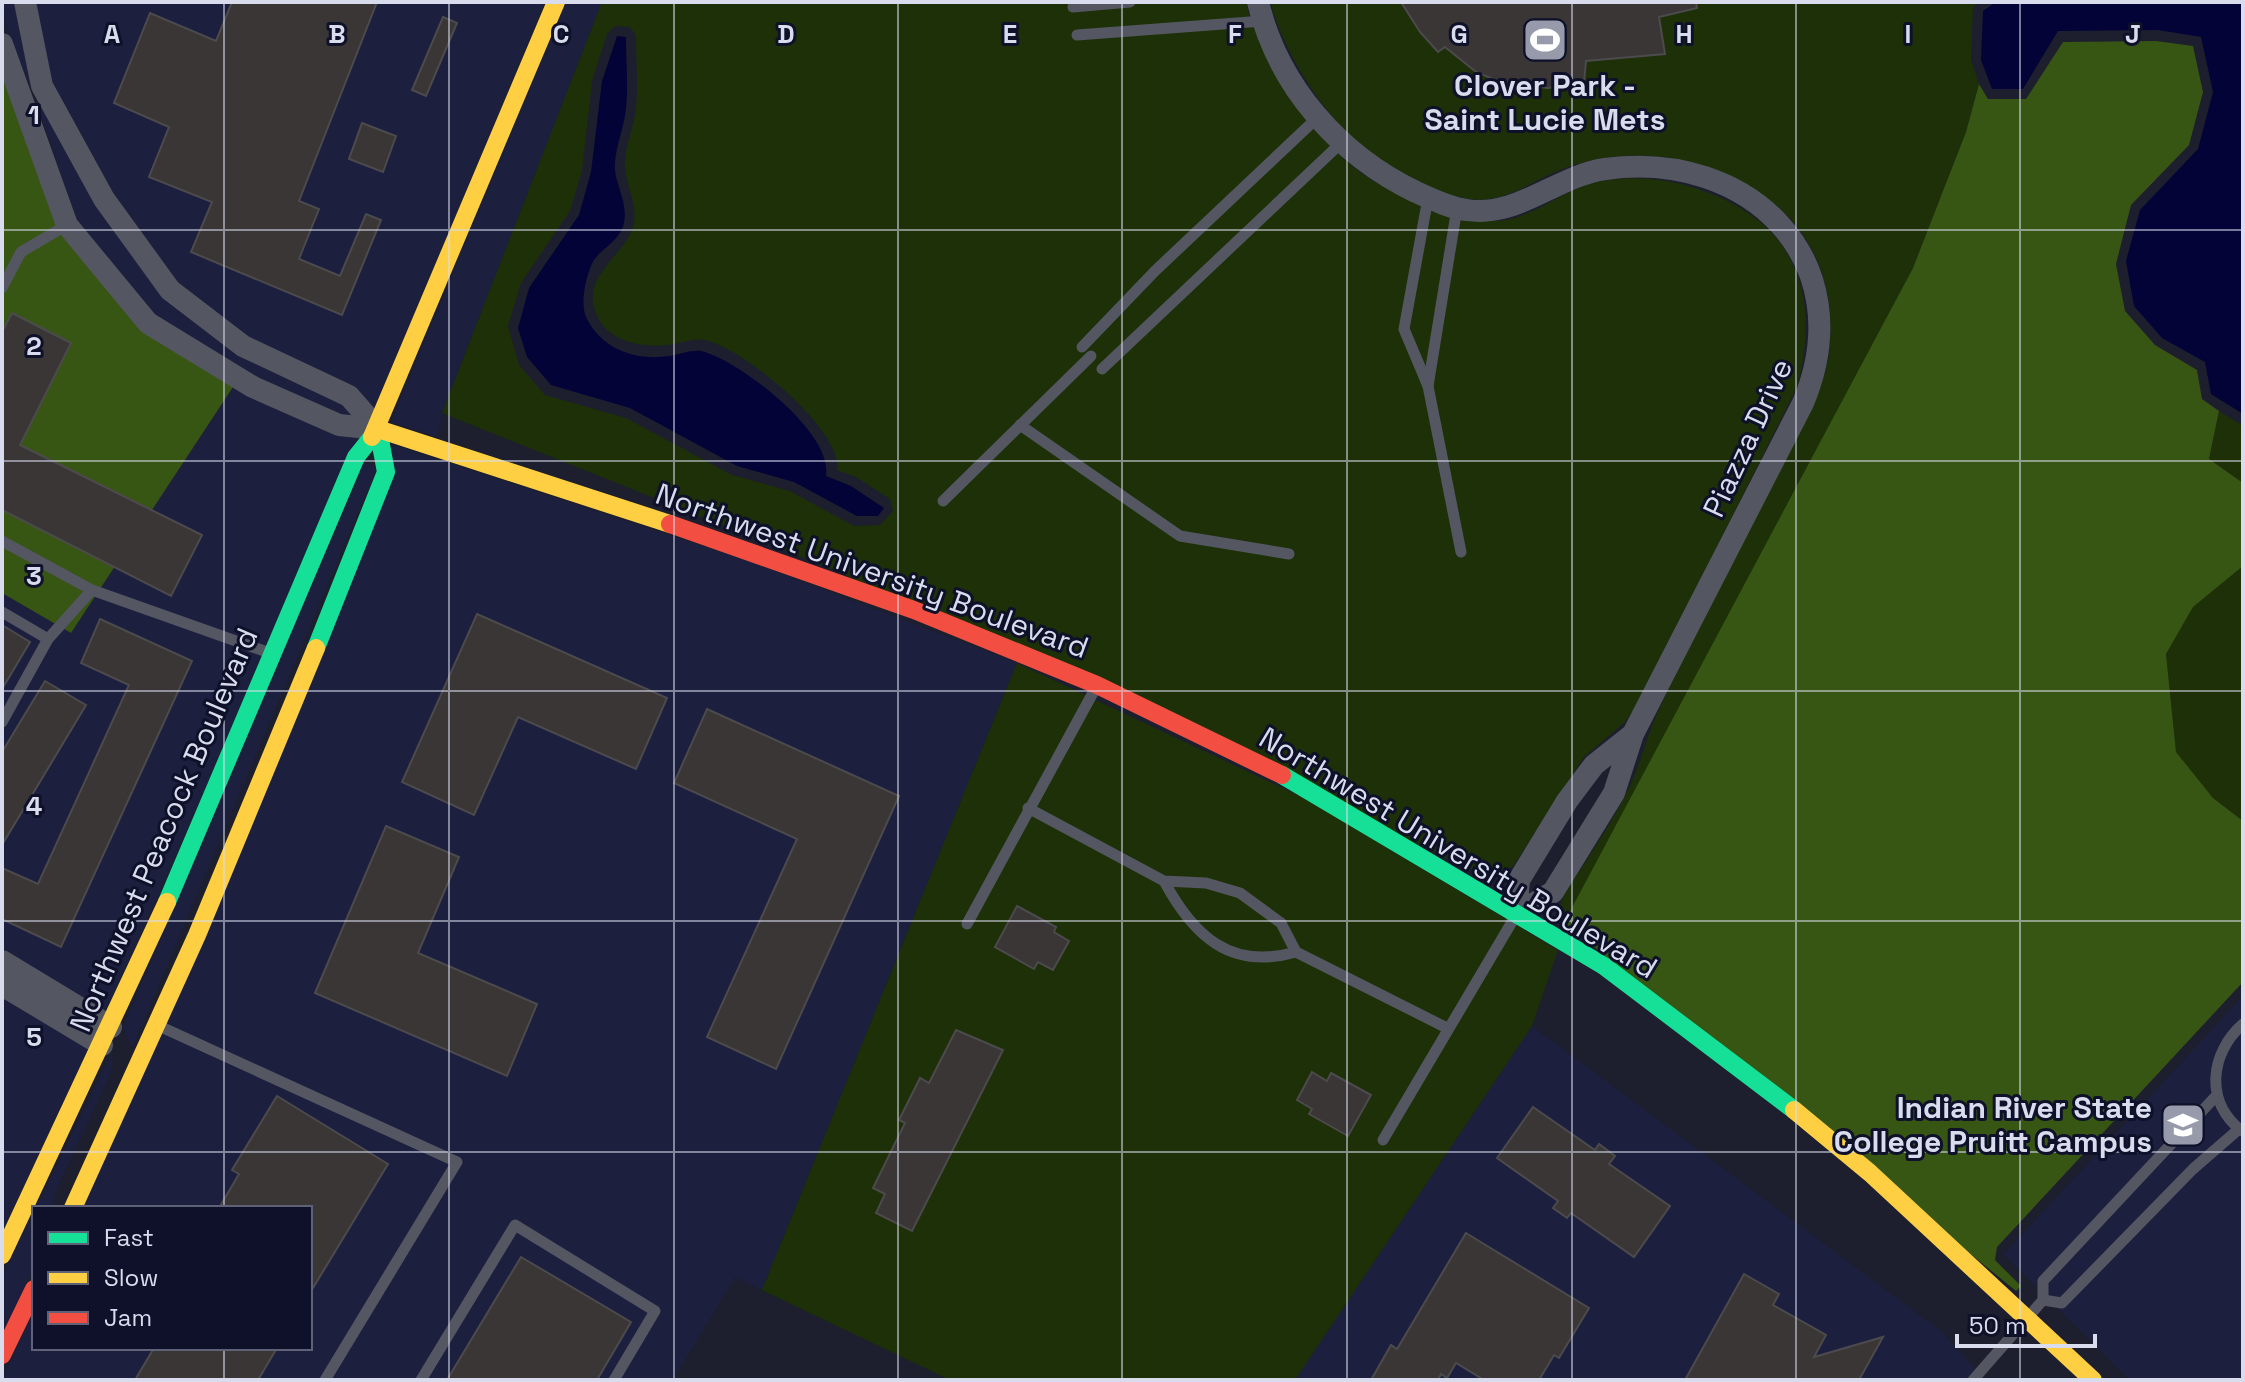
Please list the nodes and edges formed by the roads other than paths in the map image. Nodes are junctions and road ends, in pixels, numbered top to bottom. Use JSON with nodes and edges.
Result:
{"nodes":[{"id":1,"x":25,"y":2,"type":"edge"},
{"id":2,"x":1130,"y":2,"type":"edge"},
{"id":3,"x":551,"y":4,"type":"edge"},
{"id":4,"x":1073,"y":7,"type":"dead end"},
{"id":5,"x":1260,"y":11,"type":"edge"},
{"id":6,"x":1077,"y":35,"type":"dead end"},
{"id":7,"x":2,"y":44,"type":"edge"},
{"id":8,"x":1317,"y":118,"type":"junction"},
{"id":9,"x":1341,"y":143,"type":"junction"},
{"id":10,"x":1428,"y":198,"type":"junction"},
{"id":11,"x":1457,"y":208,"type":"junction"},
{"id":12,"x":67,"y":225,"type":"junction"},
{"id":13,"x":2,"y":288,"type":"edge"},
{"id":14,"x":1102,"y":369,"type":"dead end"},
{"id":15,"x":1428,"y":386,"type":"junction"},
{"id":16,"x":1020,"y":425,"type":"junction"},
{"id":17,"x":378,"y":429,"type":"junction"},
{"id":18,"x":943,"y":501,"type":"dead end"},
{"id":19,"x":2,"y":541,"type":"edge"},
{"id":20,"x":1461,"y":552,"type":"dead end"},
{"id":21,"x":1289,"y":554,"type":"dead end"},
{"id":22,"x":92,"y":590,"type":"junction"},
{"id":23,"x":2,"y":612,"type":"edge"},
{"id":24,"x":48,"y":639,"type":"junction"},
{"id":25,"x":271,"y":654,"type":"junction"},
{"id":26,"x":1097,"y":685,"type":"junction"},
{"id":27,"x":2,"y":722,"type":"edge"},
{"id":28,"x":1633,"y":734,"type":"junction"},
{"id":29,"x":1028,"y":808,"type":"junction"},
{"id":30,"x":1164,"y":881,"type":"junction"},
{"id":31,"x":1516,"y":914,"type":"junction"},
{"id":32,"x":967,"y":924,"type":"dead end"},
{"id":33,"x":1296,"y":952,"type":"junction"},
{"id":34,"x":2,"y":961,"type":"edge"},
{"id":35,"x":2,"y":985,"type":"edge"},
{"id":36,"x":2243,"y":1024,"type":"edge"},
{"id":37,"x":159,"y":1026,"type":"junction"},
{"id":38,"x":1447,"y":1028,"type":"junction"},
{"id":39,"x":107,"y":1036,"type":"junction"},
{"id":40,"x":2217,"y":1095,"type":"junction"},
{"id":41,"x":2241,"y":1130,"type":"edge"},
{"id":42,"x":1383,"y":1140,"type":"dead end"},
{"id":43,"x":62,"y":1206,"type":"edge"},
{"id":44,"x":74,"y":1206,"type":"edge"},
{"id":45,"x":2,"y":1255,"type":"edge"},
{"id":46,"x":32,"y":1293,"type":"edge"},
{"id":47,"x":2043,"y":1300,"type":"junction"},
{"id":48,"x":2028,"y":1317,"type":"junction"},
{"id":49,"x":2,"y":1355,"type":"edge"},
{"id":50,"x":325,"y":1380,"type":"edge"},
{"id":51,"x":421,"y":1380,"type":"edge"},
{"id":52,"x":614,"y":1380,"type":"edge"},
{"id":53,"x":1973,"y":1380,"type":"edge"},
{"id":54,"x":2093,"y":1380,"type":"edge"}],
"edges":[{"from":1,"to":17,"type":"street"},
{"from":2,"to":4,"type":"lane"},
{"from":3,"to":17,"type":"street","name":"Northwest Peacock Boulevard"},
{"from":5,"to":6,"type":"lane"},
{"from":5,"to":8,"type":"street","name":"Piazza Drive"},
{"from":7,"to":12,"type":"street"},
{"from":8,"to":9,"type":"street","name":"Piazza Drive"},
{"from":8,"to":16,"type":"lane"},
{"from":9,"to":10,"type":"street","name":"Piazza Drive"},
{"from":9,"to":14,"type":"lane"},
{"from":10,"to":11,"type":"street","name":"Piazza Drive"},
{"from":10,"to":15,"type":"lane"},
{"from":11,"to":15,"type":"lane"},
{"from":11,"to":28,"type":"street","name":"Piazza Drive"},
{"from":12,"to":13,"type":"lane"},
{"from":12,"to":17,"type":"street"},
{"from":15,"to":20,"type":"lane"},
{"from":16,"to":18,"type":"lane"},
{"from":16,"to":21,"type":"lane"},
{"from":17,"to":25,"type":"street","name":"Northwest Peacock Boulevard"},
{"from":17,"to":26,"type":"street","name":"Northwest University Boulevard"},
{"from":17,"to":37,"type":"street"},
{"from":19,"to":22,"type":"lane"},
{"from":22,"to":24,"type":"lane"},
{"from":22,"to":25,"type":"lane"},
{"from":23,"to":24,"type":"lane"},
{"from":24,"to":27,"type":"lane"},
{"from":25,"to":39,"type":"street","name":"Northwest Peacock Boulevard"},
{"from":26,"to":29,"type":"lane"},
{"from":26,"to":31,"type":"street","name":"Northwest University Boulevard"},
{"from":28,"to":31,"type":"street","name":"Piazza Drive"},
{"from":28,"to":31,"type":"street","name":"Piazza Drive"},
{"from":29,"to":30,"type":"lane"},
{"from":29,"to":32,"type":"lane"},
{"from":30,"to":33,"type":"lane"},
{"from":30,"to":33,"type":"lane"},
{"from":31,"to":38,"type":"lane"},
{"from":31,"to":48,"type":"street","name":"Northwest University Boulevard"},
{"from":33,"to":38,"type":"lane"},
{"from":34,"to":39,"type":"street"},
{"from":35,"to":39,"type":"street"},
{"from":36,"to":40,"type":"lane"},
{"from":37,"to":44,"type":"street"},
{"from":37,"to":50,"type":"lane"},
{"from":38,"to":42,"type":"lane"},
{"from":39,"to":43,"type":"street"},
{"from":39,"to":45,"type":"street","name":"Northwest Peacock Boulevard"},
{"from":40,"to":41,"type":"lane"},
{"from":40,"to":47,"type":"lane"},
{"from":41,"to":47,"type":"lane"},
{"from":46,"to":49,"type":"street"},
{"from":47,"to":48,"type":"lane"},
{"from":48,"to":53,"type":"lane"},
{"from":48,"to":54,"type":"street","name":"Northwest University Boulevard"},
{"from":51,"to":52,"type":"lane"}]}
